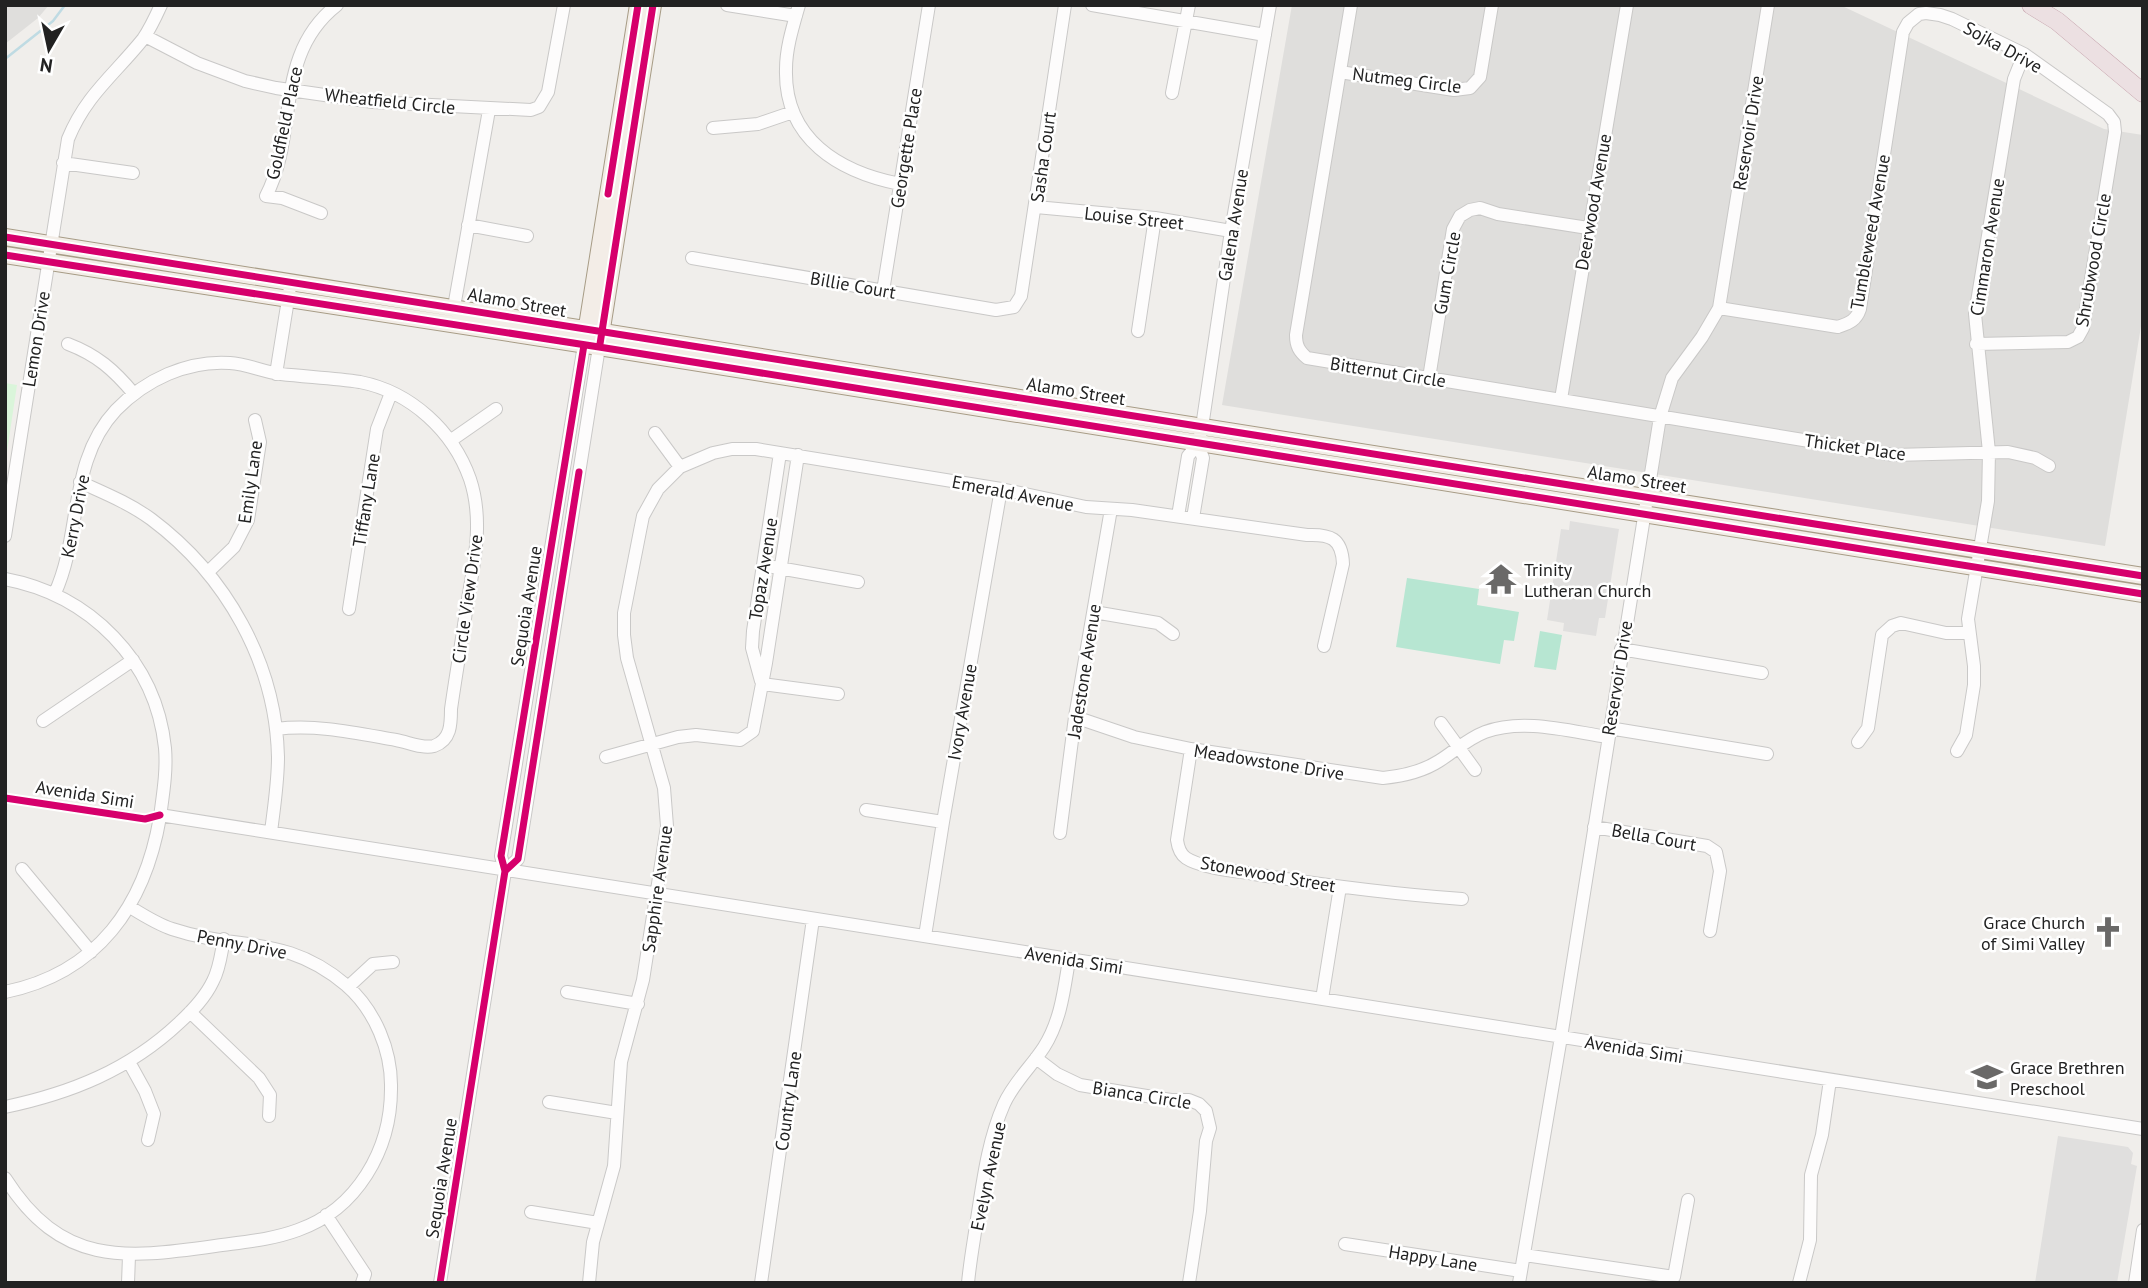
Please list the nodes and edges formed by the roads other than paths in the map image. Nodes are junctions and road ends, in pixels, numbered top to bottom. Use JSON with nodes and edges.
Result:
{"nodes":[{"id":1,"x":161,"y":5,"type":"edge"},
{"id":2,"x":337,"y":5,"type":"edge"},
{"id":3,"x":564,"y":5,"type":"edge"},
{"id":4,"x":638,"y":5,"type":"edge"},
{"id":5,"x":653,"y":5,"type":"edge"},
{"id":6,"x":727,"y":5,"type":"edge"},
{"id":7,"x":929,"y":5,"type":"edge"},
{"id":8,"x":1065,"y":5,"type":"edge"},
{"id":9,"x":1092,"y":5,"type":"edge"},
{"id":10,"x":1189,"y":5,"type":"edge"},
{"id":11,"x":1269,"y":5,"type":"edge"},
{"id":12,"x":1351,"y":5,"type":"edge"},
{"id":13,"x":1492,"y":5,"type":"edge"},
{"id":14,"x":1627,"y":5,"type":"edge"},
{"id":15,"x":1768,"y":5,"type":"edge"},
{"id":16,"x":2031,"y":5,"type":"edge"},
{"id":17,"x":797,"y":11,"type":"edge"},
{"id":18,"x":1919,"y":14,"type":"joint"},
{"id":19,"x":1186,"y":21,"type":"junction"},
{"id":20,"x":1265,"y":35,"type":"junction"},
{"id":21,"x":145,"y":36,"type":"junction"},
{"id":22,"x":2024,"y":54,"type":"junction"},
{"id":23,"x":1339,"y":72,"type":"junction"},
{"id":24,"x":290,"y":89,"type":"junction"},
{"id":25,"x":1172,"y":93,"type":"dead end"},
{"id":26,"x":2143,"y":93,"type":"edge"},
{"id":27,"x":489,"y":110,"type":"junction"},
{"id":28,"x":793,"y":112,"type":"junction"},
{"id":29,"x":2114,"y":121,"type":"joint"},
{"id":30,"x":713,"y":128,"type":"dead end"},
{"id":31,"x":63,"y":163,"type":"junction"},
{"id":32,"x":133,"y":173,"type":"dead end"},
{"id":33,"x":900,"y":184,"type":"junction"},
{"id":34,"x":1036,"y":206,"type":"junction"},
{"id":35,"x":321,"y":213,"type":"dead end"},
{"id":36,"x":1156,"y":218,"type":"junction"},
{"id":37,"x":468,"y":225,"type":"junction"},
{"id":38,"x":1588,"y":228,"type":"junction"},
{"id":39,"x":1231,"y":231,"type":"junction"},
{"id":40,"x":5,"y":236,"type":"edge"},
{"id":41,"x":527,"y":236,"type":"dead end"},
{"id":42,"x":50,"y":244,"type":"junction"},
{"id":43,"x":5,"y":255,"type":"edge"},
{"id":44,"x":692,"y":258,"type":"dead end"},
{"id":45,"x":49,"y":262,"type":"junction"},
{"id":46,"x":292,"y":281,"type":"junction"},
{"id":47,"x":883,"y":290,"type":"junction"},
{"id":48,"x":288,"y":299,"type":"junction"},
{"id":49,"x":454,"y":307,"type":"junction"},
{"id":50,"x":1014,"y":307,"type":"joint"},
{"id":51,"x":1719,"y":308,"type":"junction"},
{"id":52,"x":1138,"y":331,"type":"dead end"},
{"id":53,"x":593,"y":339,"type":"junction"},
{"id":54,"x":68,"y":344,"type":"dead end"},
{"id":55,"x":1976,"y":344,"type":"junction"},
{"id":56,"x":276,"y":374,"type":"junction"},
{"id":57,"x":1429,"y":378,"type":"junction"},
{"id":58,"x":391,"y":393,"type":"junction"},
{"id":59,"x":134,"y":394,"type":"junction"},
{"id":60,"x":1561,"y":399,"type":"junction"},
{"id":61,"x":496,"y":409,"type":"dead end"},
{"id":62,"x":1660,"y":417,"type":"junction"},
{"id":63,"x":255,"y":420,"type":"dead end"},
{"id":64,"x":1202,"y":427,"type":"junction"},
{"id":65,"x":655,"y":433,"type":"dead end"},
{"id":66,"x":450,"y":441,"type":"junction"},
{"id":67,"x":1198,"y":444,"type":"junction"},
{"id":68,"x":780,"y":453,"type":"junction"},
{"id":69,"x":1989,"y":453,"type":"junction"},
{"id":70,"x":798,"y":455,"type":"junction"},
{"id":71,"x":2049,"y":466,"type":"dead end"},
{"id":72,"x":680,"y":467,"type":"junction"},
{"id":73,"x":80,"y":482,"type":"junction"},
{"id":74,"x":1001,"y":489,"type":"junction"},
{"id":75,"x":1647,"y":497,"type":"junction"},
{"id":76,"x":1111,"y":509,"type":"junction"},
{"id":77,"x":1644,"y":514,"type":"junction"},
{"id":78,"x":1178,"y":516,"type":"junction"},
{"id":79,"x":1193,"y":518,"type":"junction"},
{"id":80,"x":5,"y":536,"type":"edge"},
{"id":81,"x":1981,"y":551,"type":"junction"},
{"id":82,"x":763,"y":565,"type":"junction"},
{"id":83,"x":780,"y":568,"type":"junction"},
{"id":84,"x":1976,"y":568,"type":"junction"},
{"id":85,"x":208,"y":572,"type":"junction"},
{"id":86,"x":2143,"y":576,"type":"edge"},
{"id":87,"x":5,"y":579,"type":"edge"},
{"id":88,"x":858,"y":582,"type":"dead end"},
{"id":89,"x":55,"y":593,"type":"junction"},
{"id":90,"x":2143,"y":594,"type":"edge"},
{"id":91,"x":349,"y":609,"type":"dead end"},
{"id":92,"x":1094,"y":612,"type":"junction"},
{"id":93,"x":1173,"y":634,"type":"dead end"},
{"id":94,"x":1969,"y":634,"type":"junction"},
{"id":95,"x":1324,"y":646,"type":"dead end"},
{"id":96,"x":1621,"y":649,"type":"junction"},
{"id":97,"x":133,"y":660,"type":"junction"},
{"id":98,"x":1762,"y":673,"type":"dead end"},
{"id":99,"x":762,"y":684,"type":"junction"},
{"id":100,"x":838,"y":694,"type":"dead end"},
{"id":101,"x":1075,"y":717,"type":"junction"},
{"id":102,"x":43,"y":721,"type":"dead end"},
{"id":103,"x":1441,"y":723,"type":"dead end"},
{"id":104,"x":276,"y":729,"type":"junction"},
{"id":105,"x":1608,"y":732,"type":"junction"},
{"id":106,"x":1858,"y":743,"type":"dead end"},
{"id":107,"x":652,"y":744,"type":"junction"},
{"id":108,"x":1459,"y":746,"type":"junction"},
{"id":109,"x":1191,"y":749,"type":"junction"},
{"id":110,"x":1957,"y":751,"type":"dead end"},
{"id":111,"x":1767,"y":754,"type":"dead end"},
{"id":112,"x":606,"y":757,"type":"dead end"},
{"id":113,"x":1475,"y":770,"type":"dead end"},
{"id":114,"x":866,"y":810,"type":"dead end"},
{"id":115,"x":160,"y":815,"type":"junction"},
{"id":116,"x":943,"y":822,"type":"junction"},
{"id":117,"x":1594,"y":827,"type":"junction"},
{"id":118,"x":271,"y":832,"type":"junction"},
{"id":119,"x":1060,"y":833,"type":"dead end"},
{"id":120,"x":22,"y":869,"type":"dead end"},
{"id":121,"x":505,"y":871,"type":"junction"},
{"id":122,"x":1340,"y":887,"type":"junction"},
{"id":123,"x":657,"y":894,"type":"junction"},
{"id":124,"x":1462,"y":899,"type":"dead end"},
{"id":125,"x":130,"y":907,"type":"junction"},
{"id":126,"x":813,"y":919,"type":"junction"},
{"id":127,"x":1710,"y":931,"type":"dead end"},
{"id":128,"x":925,"y":936,"type":"junction"},
{"id":129,"x":224,"y":939,"type":"junction"},
{"id":130,"x":91,"y":952,"type":"junction"},
{"id":131,"x":1069,"y":960,"type":"junction"},
{"id":132,"x":393,"y":962,"type":"dead end"},
{"id":133,"x":348,"y":988,"type":"junction"},
{"id":134,"x":5,"y":992,"type":"edge"},
{"id":135,"x":566,"y":992,"type":"dead end"},
{"id":136,"x":1322,"y":999,"type":"junction"},
{"id":137,"x":638,"y":1004,"type":"junction"},
{"id":138,"x":190,"y":1012,"type":"junction"},
{"id":139,"x":1561,"y":1037,"type":"junction"},
{"id":140,"x":1036,"y":1058,"type":"junction"},
{"id":141,"x":129,"y":1062,"type":"junction"},
{"id":142,"x":1830,"y":1080,"type":"junction"},
{"id":143,"x":549,"y":1102,"type":"dead end"},
{"id":144,"x":5,"y":1107,"type":"edge"},
{"id":145,"x":617,"y":1113,"type":"junction"},
{"id":146,"x":269,"y":1116,"type":"dead end"},
{"id":147,"x":2143,"y":1129,"type":"edge"},
{"id":148,"x":148,"y":1140,"type":"dead end"},
{"id":149,"x":5,"y":1178,"type":"edge"},
{"id":150,"x":11,"y":1199,"type":"edge"},
{"id":151,"x":1688,"y":1200,"type":"dead end"},
{"id":152,"x":531,"y":1212,"type":"dead end"},
{"id":153,"x":326,"y":1215,"type":"junction"},
{"id":154,"x":598,"y":1223,"type":"junction"},
{"id":155,"x":2143,"y":1230,"type":"edge"},
{"id":156,"x":1345,"y":1244,"type":"dead end"},
{"id":157,"x":129,"y":1255,"type":"junction"},
{"id":158,"x":1524,"y":1255,"type":"junction"},
{"id":159,"x":1520,"y":1277,"type":"edge"},
{"id":160,"x":128,"y":1283,"type":"edge"},
{"id":161,"x":362,"y":1283,"type":"edge"},
{"id":162,"x":440,"y":1283,"type":"edge"},
{"id":163,"x":589,"y":1283,"type":"edge"},
{"id":164,"x":761,"y":1283,"type":"edge"},
{"id":165,"x":968,"y":1283,"type":"edge"},
{"id":166,"x":1189,"y":1283,"type":"edge"},
{"id":167,"x":1799,"y":1283,"type":"edge"},
{"id":168,"x":2135,"y":1283,"type":"edge"}],
"edges":[{"from":1,"to":21,"type":"street","name":"Lemon Drive"},
{"from":2,"to":24,"type":"street","name":"Goldfield Place"},
{"from":3,"to":27,"type":"street","name":"Wheatfield Circle"},
{"from":4,"to":53,"type":"main road","name":"Sequoia Avenue"},
{"from":5,"to":53,"type":"main road","name":"Sequoia Avenue"},
{"from":6,"to":17,"type":"street"},
{"from":7,"to":33,"type":"street","name":"Georgette Place"},
{"from":8,"to":34,"type":"street","name":"Sasha Court"},
{"from":9,"to":19,"type":"street"},
{"from":10,"to":19,"type":"street"},
{"from":11,"to":20,"type":"street","name":"Galena Avenue"},
{"from":12,"to":23,"type":"street","name":"Bitternut Circle"},
{"from":13,"to":23,"type":"street","name":"Nutmeg Circle"},
{"from":14,"to":38,"type":"street","name":"Deerwood Avenue"},
{"from":15,"to":51,"type":"street","name":"Reservoir Drive"},
{"from":16,"to":26,"type":"highway"},
{"from":17,"to":28,"type":"street"},
{"from":18,"to":22,"type":"street","name":"Sojka Drive"},
{"from":18,"to":51,"type":"street","name":"Tumbleweed Avenue"},
{"from":19,"to":20,"type":"street"},
{"from":19,"to":25,"type":"street"},
{"from":20,"to":39,"type":"street","name":"Galena Avenue"},
{"from":21,"to":24,"type":"street","name":"Wheatfield Circle"},
{"from":21,"to":31,"type":"street","name":"Lemon Drive"},
{"from":22,"to":29,"type":"street","name":"Sojka Drive"},
{"from":22,"to":55,"type":"street","name":"Cimmaron Avenue"},
{"from":23,"to":57,"type":"street","name":"Bitternut Circle"},
{"from":24,"to":27,"type":"street","name":"Wheatfield Circle"},
{"from":24,"to":35,"type":"street","name":"Goldfield Place"},
{"from":27,"to":37,"type":"street"},
{"from":28,"to":30,"type":"street"},
{"from":28,"to":33,"type":"street"},
{"from":29,"to":55,"type":"street","name":"Shrubwood Circle"},
{"from":31,"to":32,"type":"street"},
{"from":31,"to":42,"type":"street","name":"Lemon Drive"},
{"from":33,"to":47,"type":"street","name":"Georgette Place"},
{"from":34,"to":36,"type":"street","name":"Louise Street"},
{"from":34,"to":50,"type":"street","name":"Sasha Court"},
{"from":36,"to":39,"type":"street","name":"Louise Street"},
{"from":36,"to":52,"type":"street"},
{"from":37,"to":41,"type":"street"},
{"from":37,"to":49,"type":"street"},
{"from":38,"to":57,"type":"street","name":"Gum Circle"},
{"from":38,"to":60,"type":"street","name":"Deerwood Avenue"},
{"from":39,"to":64,"type":"street","name":"Galena Avenue"},
{"from":40,"to":42,"type":"main road","name":"Alamo Street"},
{"from":42,"to":45,"type":"street","name":"Lemon Drive"},
{"from":42,"to":46,"type":"main road","name":"Alamo Street"},
{"from":43,"to":45,"type":"main road","name":"Alamo Street"},
{"from":44,"to":47,"type":"street","name":"Billie Court"},
{"from":45,"to":48,"type":"main road","name":"Alamo Street"},
{"from":45,"to":80,"type":"street","name":"Lemon Drive"},
{"from":46,"to":48,"type":"street"},
{"from":46,"to":49,"type":"main road","name":"Alamo Street"},
{"from":47,"to":50,"type":"street","name":"Billie Court"},
{"from":48,"to":53,"type":"main road","name":"Alamo Street"},
{"from":48,"to":56,"type":"street"},
{"from":49,"to":53,"type":"main road","name":"Alamo Street"},
{"from":51,"to":62,"type":"street","name":"Reservoir Drive"},
{"from":53,"to":64,"type":"main road","name":"Alamo Street"},
{"from":53,"to":67,"type":"main road","name":"Alamo Street"},
{"from":53,"to":121,"type":"street","name":"Sequoia Avenue"},
{"from":54,"to":59,"type":"street"},
{"from":55,"to":69,"type":"street","name":"Cimmaron Avenue"},
{"from":56,"to":58,"type":"street","name":"Circle View Drive"},
{"from":56,"to":59,"type":"street","name":"Kerry Drive"},
{"from":57,"to":60,"type":"street","name":"Bitternut Circle"},
{"from":58,"to":66,"type":"street","name":"Circle View Drive"},
{"from":58,"to":91,"type":"street","name":"Tiffany Lane"},
{"from":59,"to":73,"type":"street","name":"Kerry Drive"},
{"from":60,"to":62,"type":"street","name":"Bitternut Circle"},
{"from":61,"to":66,"type":"street"},
{"from":62,"to":69,"type":"street","name":"Thicket Place"},
{"from":62,"to":75,"type":"street","name":"Reservoir Drive"},
{"from":63,"to":85,"type":"street","name":"Emily Lane"},
{"from":64,"to":67,"type":"street","name":"Galena Avenue"},
{"from":64,"to":75,"type":"main road","name":"Alamo Street"},
{"from":65,"to":72,"type":"street"},
{"from":66,"to":104,"type":"street","name":"Circle View Drive"},
{"from":67,"to":77,"type":"main road","name":"Alamo Street"},
{"from":67,"to":78,"type":"street","name":"Galena Avenue"},
{"from":67,"to":79,"type":"street","name":"Galena Avenue"},
{"from":68,"to":70,"type":"street","name":"Emerald Avenue"},
{"from":68,"to":72,"type":"street","name":"Emerald Avenue"},
{"from":68,"to":82,"type":"street","name":"Topaz Avenue"},
{"from":69,"to":71,"type":"street","name":"Thicket Place"},
{"from":69,"to":81,"type":"street","name":"Cimmaron Avenue"},
{"from":70,"to":74,"type":"street","name":"Emerald Avenue"},
{"from":70,"to":83,"type":"street","name":"Topaz Avenue"},
{"from":72,"to":107,"type":"street","name":"Sapphire Avenue"},
{"from":73,"to":85,"type":"street"},
{"from":73,"to":89,"type":"street","name":"Kerry Drive"},
{"from":74,"to":76,"type":"street","name":"Emerald Avenue"},
{"from":74,"to":116,"type":"street","name":"Ivory Avenue"},
{"from":75,"to":77,"type":"street","name":"Reservoir Drive"},
{"from":75,"to":81,"type":"main road","name":"Alamo Street"},
{"from":76,"to":78,"type":"street","name":"Emerald Avenue"},
{"from":76,"to":92,"type":"street","name":"Jadestone Avenue"},
{"from":77,"to":84,"type":"main road","name":"Alamo Street"},
{"from":77,"to":96,"type":"street","name":"Reservoir Drive"},
{"from":78,"to":79,"type":"street","name":"Emerald Avenue"},
{"from":79,"to":95,"type":"street","name":"Emerald Avenue"},
{"from":81,"to":84,"type":"street","name":"Cimmaron Avenue"},
{"from":81,"to":86,"type":"main road","name":"Alamo Street"},
{"from":82,"to":83,"type":"street"},
{"from":82,"to":99,"type":"street","name":"Topaz Avenue"},
{"from":83,"to":88,"type":"street"},
{"from":83,"to":99,"type":"street","name":"Topaz Avenue"},
{"from":84,"to":90,"type":"main road","name":"Alamo Street"},
{"from":84,"to":94,"type":"street","name":"Cimmaron Avenue"},
{"from":85,"to":104,"type":"street"},
{"from":87,"to":89,"type":"street"},
{"from":89,"to":97,"type":"street"},
{"from":92,"to":93,"type":"street"},
{"from":92,"to":101,"type":"street","name":"Jadestone Avenue"},
{"from":94,"to":106,"type":"street"},
{"from":94,"to":110,"type":"street","name":"Cimmaron Avenue"},
{"from":96,"to":98,"type":"street"},
{"from":96,"to":105,"type":"street","name":"Reservoir Drive"},
{"from":97,"to":102,"type":"street"},
{"from":97,"to":115,"type":"street"},
{"from":99,"to":100,"type":"street"},
{"from":99,"to":107,"type":"street","name":"Topaz Avenue"},
{"from":101,"to":109,"type":"street","name":"Meadowstone Drive"},
{"from":101,"to":119,"type":"street","name":"Jadestone Avenue"},
{"from":103,"to":108,"type":"street"},
{"from":104,"to":118,"type":"street"},
{"from":105,"to":108,"type":"street","name":"Meadowstone Drive"},
{"from":105,"to":111,"type":"street","name":"Meadowstone Drive"},
{"from":105,"to":117,"type":"street","name":"Reservoir Drive"},
{"from":107,"to":112,"type":"street","name":"Topaz Avenue"},
{"from":107,"to":123,"type":"street","name":"Sapphire Avenue"},
{"from":108,"to":109,"type":"street","name":"Meadowstone Drive"},
{"from":108,"to":113,"type":"street"},
{"from":109,"to":122,"type":"street","name":"Stonewood Street"},
{"from":114,"to":116,"type":"street"},
{"from":115,"to":118,"type":"street","name":"Avenida Simi"},
{"from":115,"to":125,"type":"street"},
{"from":116,"to":128,"type":"street","name":"Ivory Avenue"},
{"from":117,"to":127,"type":"street","name":"Bella Court"},
{"from":117,"to":139,"type":"street","name":"Reservoir Drive"},
{"from":118,"to":121,"type":"street","name":"Avenida Simi"},
{"from":120,"to":130,"type":"street"},
{"from":121,"to":123,"type":"street","name":"Avenida Simi"},
{"from":121,"to":162,"type":"street","name":"Sequoia Avenue"},
{"from":122,"to":124,"type":"street","name":"Stonewood Street"},
{"from":122,"to":136,"type":"street"},
{"from":123,"to":126,"type":"street","name":"Avenida Simi"},
{"from":123,"to":137,"type":"street","name":"Sapphire Avenue"},
{"from":125,"to":129,"type":"street","name":"Penny Drive"},
{"from":125,"to":130,"type":"street"},
{"from":126,"to":128,"type":"street","name":"Avenida Simi"},
{"from":126,"to":164,"type":"street","name":"Country Lane"},
{"from":128,"to":131,"type":"street","name":"Avenida Simi"},
{"from":129,"to":133,"type":"street","name":"Penny Drive"},
{"from":129,"to":138,"type":"street"},
{"from":130,"to":134,"type":"street"},
{"from":131,"to":136,"type":"street","name":"Avenida Simi"},
{"from":131,"to":140,"type":"street","name":"Evelyn Avenue"},
{"from":132,"to":133,"type":"street"},
{"from":133,"to":153,"type":"street","name":"Penny Drive"},
{"from":135,"to":137,"type":"street"},
{"from":136,"to":139,"type":"street","name":"Avenida Simi"},
{"from":137,"to":145,"type":"street","name":"Sapphire Avenue"},
{"from":138,"to":141,"type":"street"},
{"from":138,"to":146,"type":"street"},
{"from":139,"to":142,"type":"street","name":"Avenida Simi"},
{"from":139,"to":158,"type":"street","name":"Reservoir Drive"},
{"from":140,"to":165,"type":"street","name":"Evelyn Avenue"},
{"from":140,"to":166,"type":"street","name":"Bianca Circle"},
{"from":141,"to":144,"type":"street"},
{"from":141,"to":148,"type":"street"},
{"from":142,"to":147,"type":"street","name":"Avenida Simi"},
{"from":142,"to":167,"type":"street"},
{"from":143,"to":145,"type":"street"},
{"from":145,"to":154,"type":"street","name":"Sapphire Avenue"},
{"from":149,"to":150,"type":"street","name":"Penny Drive"},
{"from":150,"to":157,"type":"street","name":"Penny Drive"},
{"from":151,"to":158,"type":"street"},
{"from":152,"to":154,"type":"street"},
{"from":153,"to":157,"type":"street","name":"Penny Drive"},
{"from":153,"to":161,"type":"street"},
{"from":154,"to":163,"type":"street","name":"Sapphire Avenue"},
{"from":155,"to":168,"type":"street"},
{"from":156,"to":159,"type":"street","name":"Happy Lane"},
{"from":157,"to":160,"type":"street"},
{"from":158,"to":159,"type":"street","name":"Reservoir Drive"}]}
